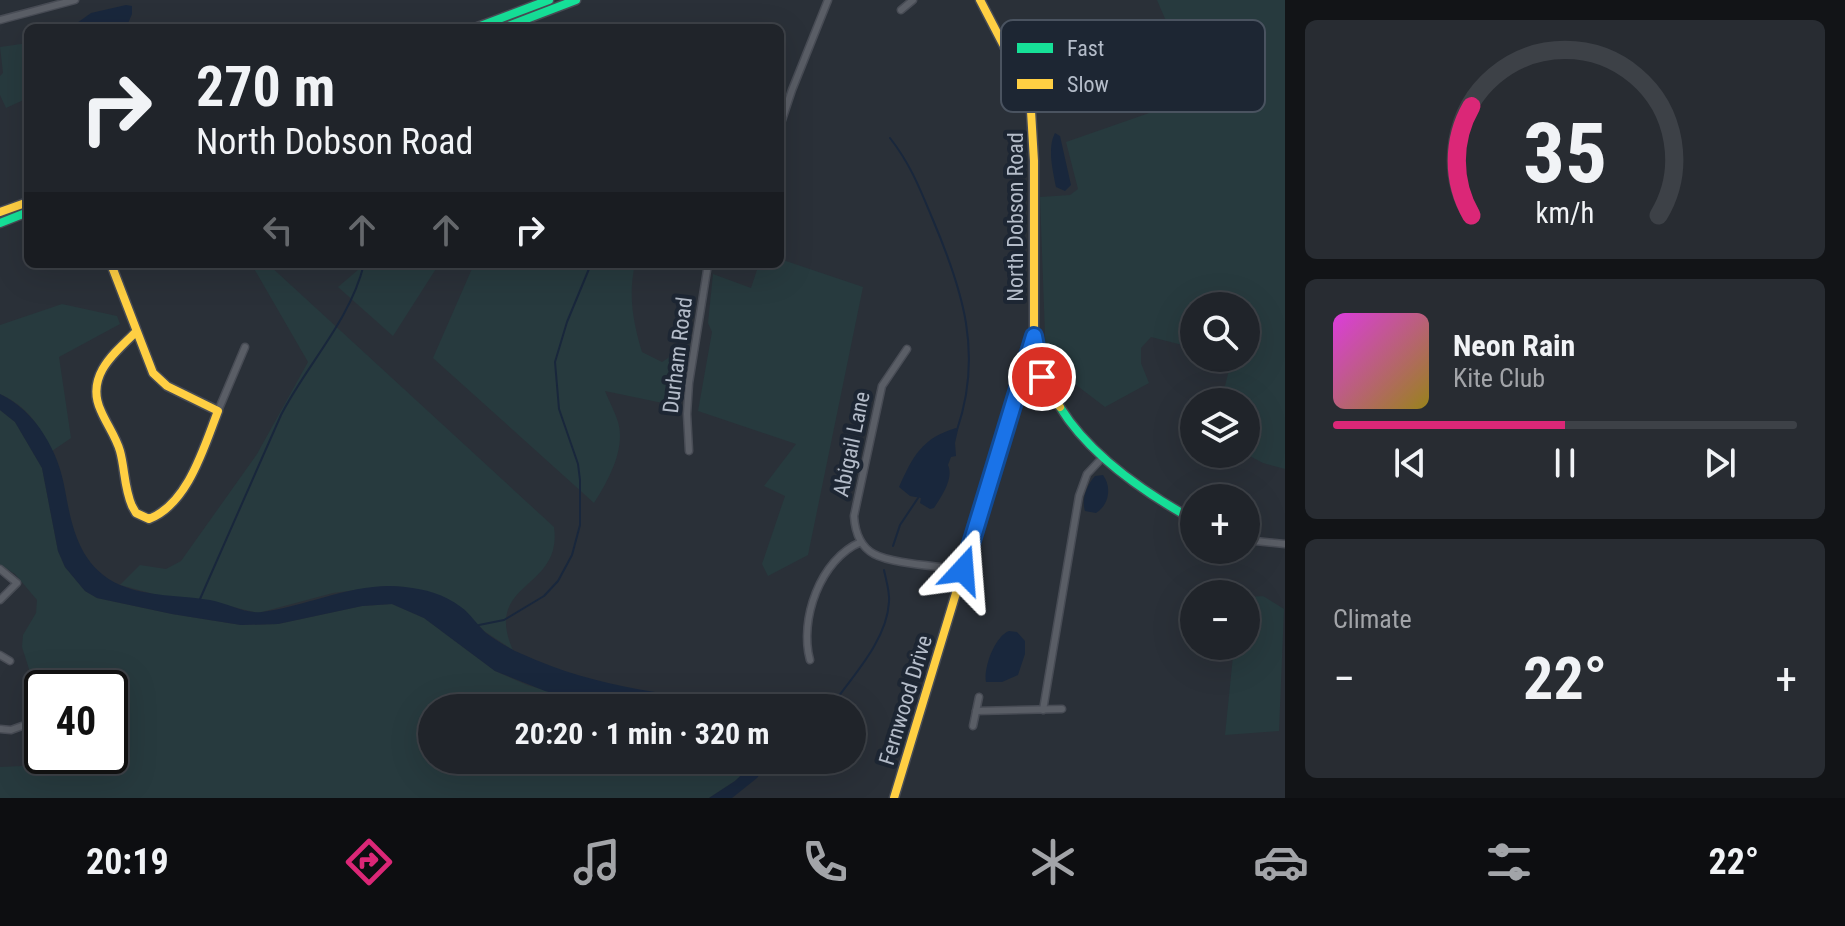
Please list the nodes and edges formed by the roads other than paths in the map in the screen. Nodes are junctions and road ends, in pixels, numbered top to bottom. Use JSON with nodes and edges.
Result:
{"nodes":[{"id":1,"x":75,"y":0,"type":"edge"},
{"id":2,"x":549,"y":0,"type":"edge"},
{"id":3,"x":576,"y":0,"type":"edge"},
{"id":4,"x":828,"y":0,"type":"edge"},
{"id":5,"x":913,"y":0,"type":"edge"},
{"id":6,"x":980,"y":0,"type":"edge"},
{"id":7,"x":536,"y":10,"type":"junction"},
{"id":8,"x":901,"y":10,"type":"dead end"},
{"id":9,"x":0,"y":20,"type":"edge"},
{"id":10,"x":489,"y":24,"type":"edge"},
{"id":11,"x":510,"y":24,"type":"edge"},
{"id":12,"x":1001,"y":40,"type":"edge"},
{"id":13,"x":1031,"y":112,"type":"edge"},
{"id":14,"x":784,"y":114,"type":"edge"},
{"id":15,"x":24,"y":205,"type":"edge"},
{"id":16,"x":0,"y":212,"type":"edge"},
{"id":17,"x":13,"y":212,"type":"junction"},
{"id":18,"x":24,"y":212,"type":"edge"},
{"id":19,"x":0,"y":223,"type":"edge"},
{"id":20,"x":112,"y":268,"type":"edge"},
{"id":21,"x":707,"y":268,"type":"edge"},
{"id":22,"x":136,"y":332,"type":"junction"},
{"id":23,"x":1034,"y":336,"type":"junction"},
{"id":24,"x":245,"y":347,"type":"dead end"},
{"id":25,"x":907,"y":349,"type":"dead end"},
{"id":26,"x":218,"y":411,"type":"junction"},
{"id":27,"x":689,"y":451,"type":"dead end"},
{"id":28,"x":1103,"y":457,"type":"junction"},
{"id":29,"x":1180,"y":512,"type":"edge"},
{"id":30,"x":1260,"y":541,"type":"edge"},
{"id":31,"x":861,"y":542,"type":"junction"},
{"id":32,"x":1285,"y":544,"type":"edge"},
{"id":33,"x":0,"y":569,"type":"edge"},
{"id":34,"x":963,"y":570,"type":"junction"},
{"id":35,"x":0,"y":600,"type":"edge"},
{"id":36,"x":0,"y":655,"type":"edge"},
{"id":37,"x":810,"y":660,"type":"dead end"},
{"id":38,"x":10,"y":661,"type":"dead end"},
{"id":39,"x":979,"y":697,"type":"dead end"},
{"id":40,"x":1062,"y":709,"type":"dead end"},
{"id":41,"x":1043,"y":710,"type":"junction"},
{"id":42,"x":976,"y":711,"type":"junction"},
{"id":43,"x":22,"y":726,"type":"dead end"},
{"id":44,"x":973,"y":726,"type":"dead end"},
{"id":45,"x":0,"y":729,"type":"edge"},
{"id":46,"x":894,"y":798,"type":"edge"}],
"edges":[{"from":1,"to":9,"type":"street"},
{"from":2,"to":7,"type":"street"},
{"from":3,"to":7,"type":"street"},
{"from":4,"to":14,"type":"street"},
{"from":5,"to":8,"type":"street"},
{"from":6,"to":12,"type":"street","name":"North Dobson Road"},
{"from":7,"to":10,"type":"street"},
{"from":7,"to":11,"type":"street"},
{"from":13,"to":23,"type":"street","name":"North Dobson Road"},
{"from":15,"to":17,"type":"street"},
{"from":16,"to":17,"type":"street"},
{"from":17,"to":18,"type":"street"},
{"from":17,"to":19,"type":"street"},
{"from":20,"to":22,"type":"street"},
{"from":21,"to":27,"type":"street","name":"Durham Road"},
{"from":22,"to":26,"type":"street"},
{"from":22,"to":26,"type":"street"},
{"from":23,"to":28,"type":"street","name":"North Dobson Road"},
{"from":23,"to":34,"type":"street","name":"Fernwood Drive"},
{"from":24,"to":26,"type":"street"},
{"from":25,"to":31,"type":"street","name":"Abigail Lane"},
{"from":28,"to":29,"type":"street","name":"North Dobson Road"},
{"from":28,"to":41,"type":"street"},
{"from":30,"to":32,"type":"street"},
{"from":31,"to":34,"type":"street"},
{"from":31,"to":37,"type":"street"},
{"from":33,"to":35,"type":"street"},
{"from":34,"to":46,"type":"street","name":"Fernwood Drive"},
{"from":36,"to":38,"type":"street"},
{"from":39,"to":42,"type":"street"},
{"from":40,"to":41,"type":"street"},
{"from":41,"to":42,"type":"street"},
{"from":42,"to":44,"type":"street"},
{"from":43,"to":45,"type":"street"}]}
